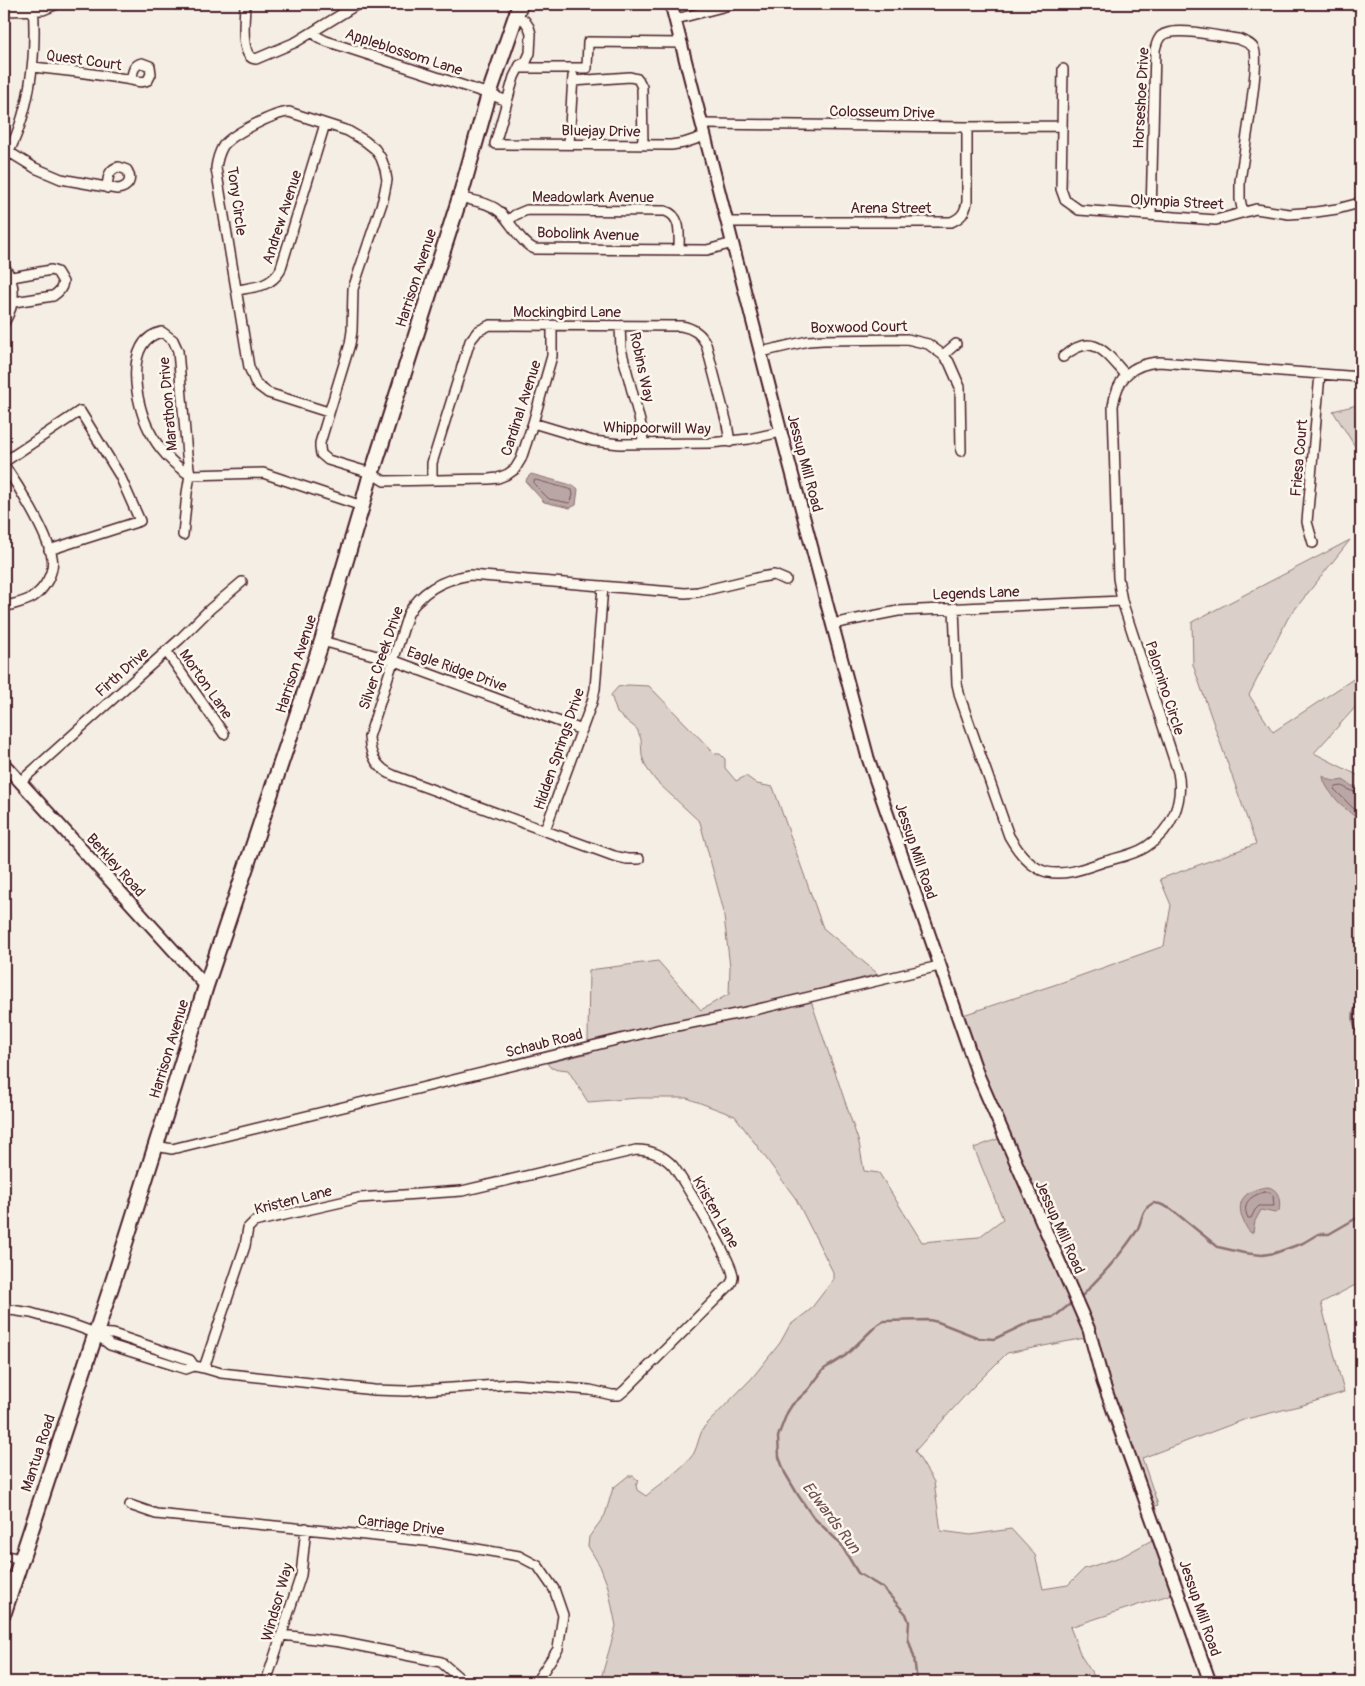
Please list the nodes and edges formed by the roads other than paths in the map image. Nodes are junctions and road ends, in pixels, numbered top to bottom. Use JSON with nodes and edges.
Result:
{"nodes":[{"id":1,"x":57,"y":4,"type":"edge"},
{"id":2,"x":245,"y":4,"type":"edge"},
{"id":3,"x":358,"y":4,"type":"edge"},
{"id":4,"x":671,"y":4,"type":"edge"},
{"id":5,"x":734,"y":4,"type":"edge"},
{"id":6,"x":34,"y":7,"type":"edge"},
{"id":7,"x":518,"y":10,"type":"edge"},
{"id":8,"x":4,"y":11,"type":"edge"},
{"id":9,"x":676,"y":19,"type":"junction"},
{"id":10,"x":314,"y":32,"type":"junction"},
{"id":11,"x":682,"y":43,"type":"junction"},
{"id":12,"x":33,"y":67,"type":"junction"},
{"id":13,"x":519,"y":68,"type":"junction"},
{"id":14,"x":574,"y":68,"type":"junction"},
{"id":15,"x":587,"y":68,"type":"junction"},
{"id":16,"x":1063,"y":69,"type":"dead end"},
{"id":17,"x":132,"y":80,"type":"dead end"},
{"id":18,"x":588,"y":80,"type":"junction"},
{"id":19,"x":573,"y":82,"type":"junction"},
{"id":20,"x":489,"y":94,"type":"junction"},
{"id":21,"x":507,"y":101,"type":"junction"},
{"id":22,"x":325,"y":124,"type":"junction"},
{"id":23,"x":702,"y":124,"type":"junction"},
{"id":24,"x":1061,"y":126,"type":"junction"},
{"id":25,"x":967,"y":127,"type":"junction"},
{"id":26,"x":705,"y":136,"type":"junction"},
{"id":27,"x":570,"y":144,"type":"junction"},
{"id":28,"x":643,"y":145,"type":"junction"},
{"id":29,"x":9,"y":152,"type":"junction"},
{"id":30,"x":4,"y":161,"type":"edge"},
{"id":31,"x":107,"y":188,"type":"dead end"},
{"id":32,"x":460,"y":197,"type":"junction"},
{"id":33,"x":1361,"y":201,"type":"edge"},
{"id":34,"x":1243,"y":213,"type":"junction"},
{"id":35,"x":1151,"y":215,"type":"junction"},
{"id":36,"x":508,"y":221,"type":"junction"},
{"id":37,"x":728,"y":222,"type":"junction"},
{"id":38,"x":733,"y":243,"type":"junction"},
{"id":39,"x":679,"y":250,"type":"junction"},
{"id":40,"x":4,"y":266,"type":"edge"},
{"id":41,"x":12,"y":277,"type":"junction"},
{"id":42,"x":237,"y":290,"type":"junction"},
{"id":43,"x":14,"y":302,"type":"junction"},
{"id":44,"x":4,"y":323,"type":"edge"},
{"id":45,"x":552,"y":326,"type":"junction"},
{"id":46,"x":620,"y":326,"type":"junction"},
{"id":47,"x":956,"y":344,"type":"dead end"},
{"id":48,"x":761,"y":352,"type":"junction"},
{"id":49,"x":943,"y":355,"type":"junction"},
{"id":50,"x":1063,"y":357,"type":"dead end"},
{"id":51,"x":1320,"y":374,"type":"junction"},
{"id":52,"x":1126,"y":375,"type":"junction"},
{"id":53,"x":1361,"y":377,"type":"edge"},
{"id":54,"x":328,"y":412,"type":"junction"},
{"id":55,"x":533,"y":422,"type":"junction"},
{"id":56,"x":781,"y":432,"type":"junction"},
{"id":57,"x":730,"y":442,"type":"junction"},
{"id":58,"x":643,"y":443,"type":"junction"},
{"id":59,"x":960,"y":451,"type":"dead end"},
{"id":60,"x":4,"y":463,"type":"edge"},
{"id":61,"x":370,"y":474,"type":"junction"},
{"id":62,"x":190,"y":475,"type":"junction"},
{"id":63,"x":432,"y":480,"type":"junction"},
{"id":64,"x":362,"y":506,"type":"junction"},
{"id":65,"x":183,"y":536,"type":"dead end"},
{"id":66,"x":1313,"y":543,"type":"dead end"},
{"id":67,"x":49,"y":550,"type":"junction"},
{"id":68,"x":786,"y":580,"type":"dead end"},
{"id":69,"x":242,"y":582,"type":"dead end"},
{"id":70,"x":603,"y":586,"type":"junction"},
{"id":71,"x":1122,"y":601,"type":"junction"},
{"id":72,"x":4,"y":607,"type":"edge"},
{"id":73,"x":954,"y":608,"type":"junction"},
{"id":74,"x":832,"y":624,"type":"junction"},
{"id":75,"x":322,"y":641,"type":"junction"},
{"id":76,"x":166,"y":651,"type":"junction"},
{"id":77,"x":392,"y":660,"type":"junction"},
{"id":78,"x":582,"y":730,"type":"junction"},
{"id":79,"x":224,"y":734,"type":"dead end"},
{"id":80,"x":4,"y":764,"type":"edge"},
{"id":81,"x":20,"y":782,"type":"junction"},
{"id":82,"x":545,"y":830,"type":"junction"},
{"id":83,"x":639,"y":859,"type":"dead end"},
{"id":84,"x":940,"y":966,"type":"junction"},
{"id":85,"x":206,"y":986,"type":"junction"},
{"id":86,"x":156,"y":1146,"type":"junction"},
{"id":87,"x":4,"y":1309,"type":"edge"},
{"id":88,"x":96,"y":1333,"type":"junction"},
{"id":89,"x":204,"y":1368,"type":"junction"},
{"id":90,"x":130,"y":1505,"type":"dead end"},
{"id":91,"x":306,"y":1528,"type":"junction"},
{"id":92,"x":4,"y":1555,"type":"edge"},
{"id":93,"x":20,"y":1559,"type":"junction"},
{"id":94,"x":4,"y":1612,"type":"edge"},
{"id":95,"x":282,"y":1635,"type":"junction"},
{"id":96,"x":266,"y":1682,"type":"edge"},
{"id":97,"x":464,"y":1682,"type":"edge"},
{"id":98,"x":536,"y":1682,"type":"edge"},
{"id":99,"x":1210,"y":1682,"type":"edge"}],
"edges":[{"from":1,"to":6,"type":"street"},
{"from":2,"to":10,"type":"street"},
{"from":3,"to":10,"type":"street"},
{"from":4,"to":9,"type":"street","name":"Jessup Mill Road"},
{"from":5,"to":9,"type":"street"},
{"from":6,"to":8,"type":"street"},
{"from":6,"to":12,"type":"street"},
{"from":7,"to":13,"type":"street"},
{"from":7,"to":20,"type":"main road","name":"Harrison Avenue"},
{"from":9,"to":11,"type":"street","name":"Jessup Mill Road"},
{"from":10,"to":20,"type":"street","name":"Appleblossom Lane"},
{"from":11,"to":15,"type":"street"},
{"from":11,"to":23,"type":"street","name":"Jessup Mill Road"},
{"from":12,"to":17,"type":"street","name":"Quest Court"},
{"from":12,"to":29,"type":"street"},
{"from":13,"to":14,"type":"street"},
{"from":13,"to":21,"type":"street"},
{"from":14,"to":15,"type":"street"},
{"from":14,"to":19,"type":"street"},
{"from":15,"to":18,"type":"street"},
{"from":16,"to":24,"type":"street"},
{"from":18,"to":19,"type":"street"},
{"from":18,"to":28,"type":"street"},
{"from":19,"to":27,"type":"street"},
{"from":20,"to":21,"type":"street","name":"Appleblossom Lane"},
{"from":20,"to":32,"type":"main road","name":"Harrison Avenue"},
{"from":21,"to":27,"type":"street","name":"Bluejay Drive"},
{"from":22,"to":42,"type":"street","name":"Andrew Avenue"},
{"from":22,"to":42,"type":"street","name":"Tony Circle"},
{"from":22,"to":54,"type":"street","name":"Tony Circle"},
{"from":23,"to":25,"type":"street","name":"Colosseum Drive"},
{"from":23,"to":26,"type":"street","name":"Jessup Mill Road"},
{"from":24,"to":25,"type":"street","name":"Colosseum Drive"},
{"from":24,"to":35,"type":"street","name":"Olympia Street"},
{"from":25,"to":37,"type":"street","name":"Arena Street"},
{"from":26,"to":28,"type":"street","name":"Bluejay Drive"},
{"from":26,"to":37,"type":"street","name":"Jessup Mill Road"},
{"from":27,"to":28,"type":"street","name":"Bluejay Drive"},
{"from":29,"to":30,"type":"street"},
{"from":29,"to":31,"type":"street"},
{"from":32,"to":36,"type":"street","name":"Bobolink Avenue"},
{"from":32,"to":61,"type":"main road","name":"Harrison Avenue"},
{"from":33,"to":34,"type":"street","name":"Olympia Street"},
{"from":34,"to":35,"type":"street","name":"Olympia Street"},
{"from":34,"to":35,"type":"street","name":"Horseshoe Drive"},
{"from":36,"to":39,"type":"street","name":"Bobolink Avenue"},
{"from":36,"to":39,"type":"street","name":"Meadowlark Avenue"},
{"from":37,"to":38,"type":"street","name":"Jessup Mill Road"},
{"from":38,"to":39,"type":"street","name":"Bobolink Avenue"},
{"from":38,"to":48,"type":"street","name":"Jessup Mill Road"},
{"from":40,"to":41,"type":"street"},
{"from":41,"to":43,"type":"street"},
{"from":41,"to":43,"type":"street"},
{"from":42,"to":54,"type":"street","name":"Tony Circle"},
{"from":43,"to":44,"type":"street"},
{"from":45,"to":46,"type":"street","name":"Mockingbird Lane"},
{"from":45,"to":55,"type":"street","name":"Cardinal Avenue"},
{"from":45,"to":63,"type":"street","name":"Mockingbird Lane"},
{"from":46,"to":57,"type":"street","name":"Mockingbird Lane"},
{"from":46,"to":58,"type":"street","name":"Robins Way"},
{"from":47,"to":49,"type":"street"},
{"from":48,"to":49,"type":"street","name":"Boxwood Court"},
{"from":48,"to":56,"type":"street","name":"Jessup Mill Road"},
{"from":49,"to":59,"type":"street","name":"Boxwood Court"},
{"from":50,"to":52,"type":"street"},
{"from":51,"to":52,"type":"street"},
{"from":51,"to":53,"type":"street"},
{"from":51,"to":66,"type":"street","name":"Friesa Court"},
{"from":52,"to":71,"type":"street","name":"Palomino Circle"},
{"from":54,"to":61,"type":"street","name":"Tony Circle"},
{"from":55,"to":58,"type":"street","name":"Whippoorwill Way"},
{"from":55,"to":63,"type":"street","name":"Cardinal Avenue"},
{"from":56,"to":57,"type":"street","name":"Whippoorwill Way"},
{"from":56,"to":74,"type":"street","name":"Jessup Mill Road"},
{"from":57,"to":58,"type":"street","name":"Whippoorwill Way"},
{"from":60,"to":67,"type":"street"},
{"from":60,"to":67,"type":"street"},
{"from":61,"to":63,"type":"street","name":"Cardinal Avenue"},
{"from":61,"to":64,"type":"main road","name":"Harrison Avenue"},
{"from":62,"to":62,"type":"street","name":"Marathon Drive"},
{"from":62,"to":64,"type":"street"},
{"from":62,"to":65,"type":"street","name":"Marathon Drive"},
{"from":64,"to":75,"type":"main road","name":"Harrison Avenue"},
{"from":67,"to":72,"type":"street"},
{"from":68,"to":70,"type":"street","name":"Silver Creek Drive"},
{"from":69,"to":76,"type":"street","name":"Firth Drive"},
{"from":70,"to":77,"type":"street","name":"Silver Creek Drive"},
{"from":70,"to":78,"type":"street","name":"Hidden Springs Drive"},
{"from":71,"to":73,"type":"street","name":"Legends Lane"},
{"from":71,"to":73,"type":"street","name":"Palomino Circle"},
{"from":73,"to":74,"type":"street","name":"Legends Lane"},
{"from":74,"to":84,"type":"street","name":"Jessup Mill Road"},
{"from":75,"to":77,"type":"street","name":"Eagle Ridge Drive"},
{"from":75,"to":85,"type":"main road","name":"Harrison Avenue"},
{"from":76,"to":79,"type":"street","name":"Morton Lane"},
{"from":76,"to":81,"type":"street","name":"Firth Drive"},
{"from":77,"to":78,"type":"street","name":"Eagle Ridge Drive"},
{"from":77,"to":82,"type":"street","name":"Silver Creek Drive"},
{"from":78,"to":82,"type":"street","name":"Hidden Springs Drive"},
{"from":80,"to":81,"type":"street","name":"Berkley Road"},
{"from":81,"to":85,"type":"street","name":"Berkley Road"},
{"from":82,"to":83,"type":"street","name":"Silver Creek Drive"},
{"from":84,"to":86,"type":"street","name":"Schaub Road"},
{"from":84,"to":99,"type":"street","name":"Jessup Mill Road"},
{"from":85,"to":86,"type":"main road","name":"Harrison Avenue"},
{"from":86,"to":88,"type":"main road","name":"Harrison Avenue"},
{"from":87,"to":88,"type":"street","name":"Kristen Lane"},
{"from":88,"to":89,"type":"street","name":"Kristen Lane"},
{"from":88,"to":93,"type":"main road","name":"Mantua Road"},
{"from":89,"to":89,"type":"street","name":"Kristen Lane"},
{"from":90,"to":91,"type":"street","name":"Carriage Drive"},
{"from":91,"to":95,"type":"street","name":"Windsor Way"},
{"from":91,"to":98,"type":"street","name":"Carriage Drive"},
{"from":92,"to":93,"type":"street"},
{"from":93,"to":94,"type":"main road","name":"Mantua Road"},
{"from":95,"to":96,"type":"street","name":"Windsor Way"},
{"from":95,"to":97,"type":"street"}]}
